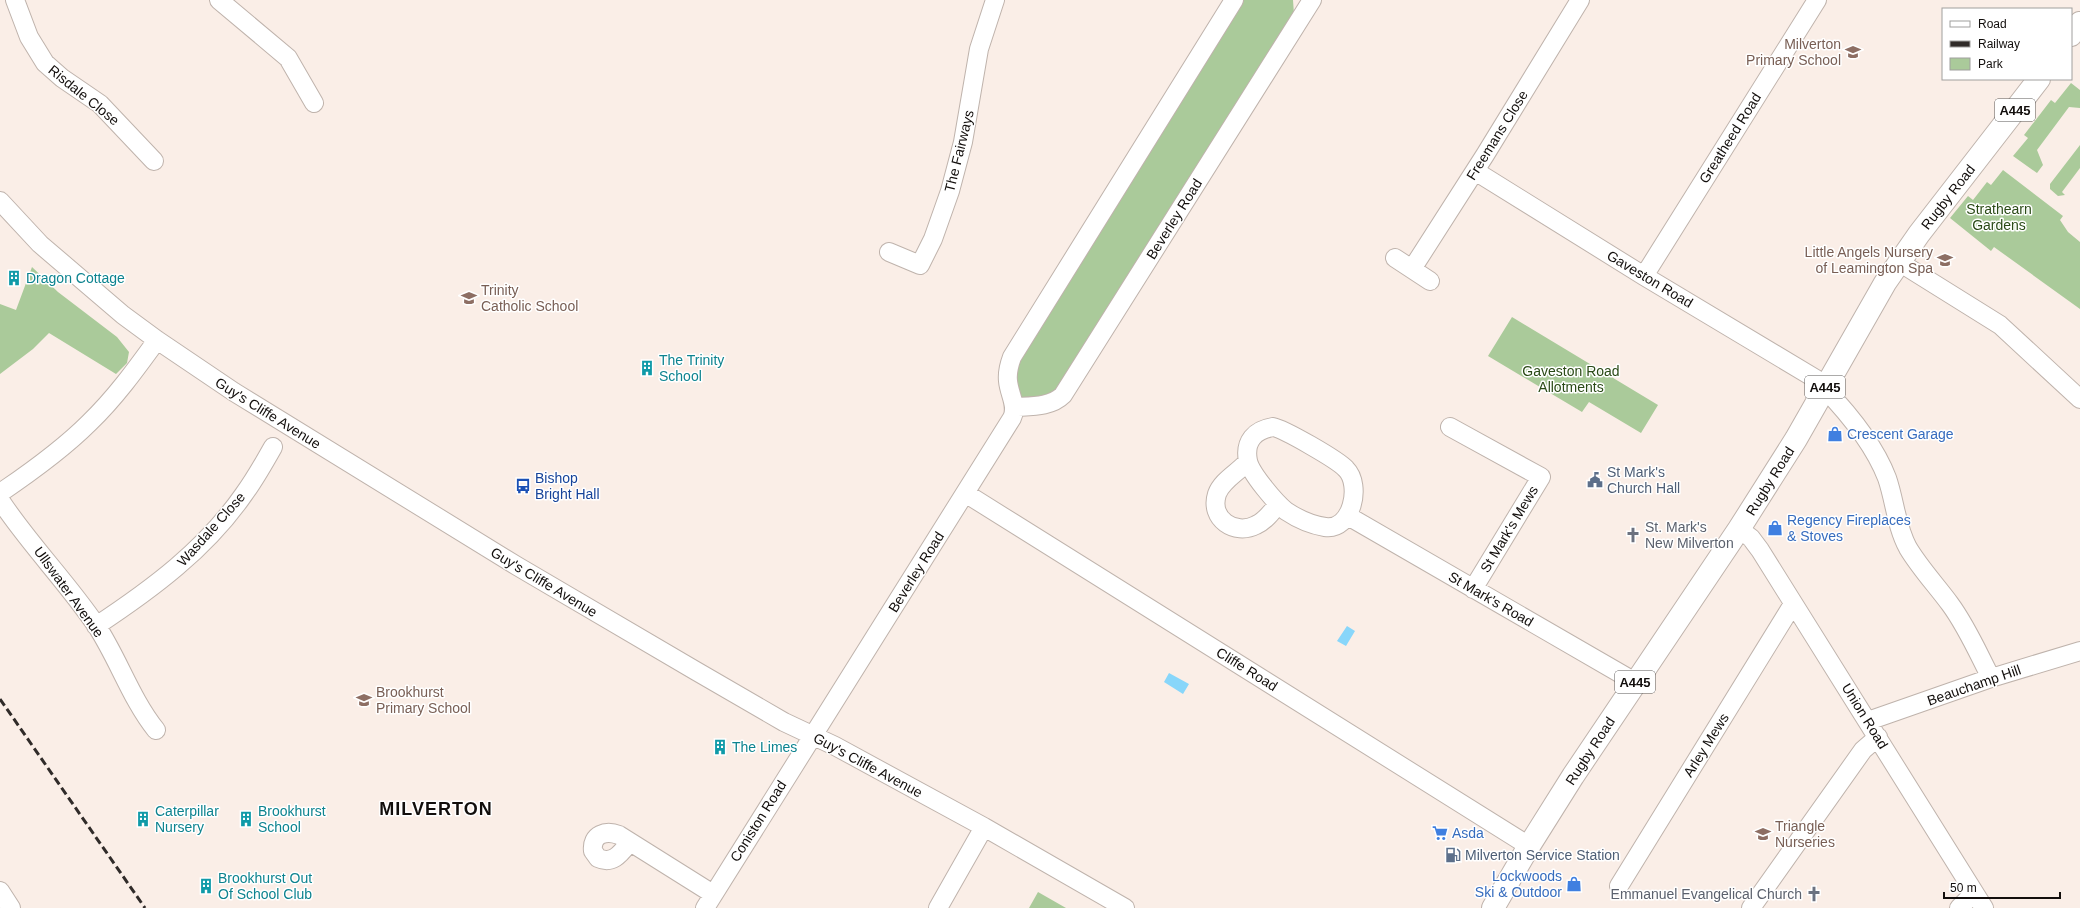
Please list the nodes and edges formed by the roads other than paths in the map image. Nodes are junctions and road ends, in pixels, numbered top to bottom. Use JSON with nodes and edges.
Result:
{"nodes":[{"id":1,"x":15,"y":0,"type":"edge"},
{"id":2,"x":219,"y":0,"type":"edge"},
{"id":3,"x":995,"y":0,"type":"edge"},
{"id":4,"x":1234,"y":0,"type":"edge"},
{"id":5,"x":1312,"y":0,"type":"edge"},
{"id":6,"x":1580,"y":0,"type":"edge"},
{"id":7,"x":1817,"y":0,"type":"edge"},
{"id":8,"x":2080,"y":23,"type":"edge"},
{"id":9,"x":2072,"y":34,"type":"edge"},
{"id":10,"x":2038,"y":80,"type":"edge"},
{"id":11,"x":314,"y":103,"type":"dead end"},
{"id":12,"x":154,"y":160,"type":"dead end"},
{"id":13,"x":1475,"y":170,"type":"junction"},
{"id":14,"x":0,"y":201,"type":"edge"},
{"id":15,"x":889,"y":252,"type":"dead end"},
{"id":16,"x":1395,"y":258,"type":"dead end"},
{"id":17,"x":1899,"y":262,"type":"junction"},
{"id":18,"x":1412,"y":269,"type":"junction"},
{"id":19,"x":1644,"y":276,"type":"junction"},
{"id":20,"x":1430,"y":281,"type":"dead end"},
{"id":21,"x":156,"y":340,"type":"junction"},
{"id":22,"x":1825,"y":387,"type":"junction"},
{"id":23,"x":2080,"y":399,"type":"edge"},
{"id":24,"x":1015,"y":407,"type":"junction"},
{"id":25,"x":1450,"y":427,"type":"dead end"},
{"id":26,"x":274,"y":447,"type":"dead end"},
{"id":27,"x":1248,"y":461,"type":"junction"},
{"id":28,"x":0,"y":493,"type":"edge"},
{"id":29,"x":965,"y":493,"type":"junction"},
{"id":30,"x":0,"y":500,"type":"edge"},
{"id":31,"x":1278,"y":504,"type":"junction"},
{"id":32,"x":1348,"y":516,"type":"junction"},
{"id":33,"x":1739,"y":530,"type":"junction"},
{"id":34,"x":1473,"y":589,"type":"junction"},
{"id":35,"x":1793,"y":604,"type":"junction"},
{"id":36,"x":96,"y":626,"type":"junction"},
{"id":37,"x":2080,"y":651,"type":"edge"},
{"id":38,"x":1991,"y":678,"type":"junction"},
{"id":39,"x":1635,"y":682,"type":"junction"},
{"id":40,"x":1868,"y":721,"type":"junction"},
{"id":41,"x":156,"y":730,"type":"dead end"},
{"id":42,"x":812,"y":735,"type":"junction"},
{"id":43,"x":1878,"y":738,"type":"junction"},
{"id":44,"x":984,"y":827,"type":"junction"},
{"id":45,"x":629,"y":842,"type":"dead end"},
{"id":46,"x":1529,"y":846,"type":"junction"},
{"id":47,"x":1619,"y":886,"type":"dead end"},
{"id":48,"x":0,"y":891,"type":"edge"},
{"id":49,"x":1974,"y":893,"type":"junction"},
{"id":50,"x":709,"y":901,"type":"edge"},
{"id":51,"x":11,"y":908,"type":"edge"},
{"id":52,"x":938,"y":908,"type":"edge"},
{"id":53,"x":1125,"y":908,"type":"edge"},
{"id":54,"x":1493,"y":908,"type":"edge"},
{"id":55,"x":1751,"y":908,"type":"edge"},
{"id":56,"x":1959,"y":908,"type":"edge"},
{"id":57,"x":1984,"y":908,"type":"edge"}],
"edges":[{"from":1,"to":12,"type":"street","name":"Risdale Close"},
{"from":2,"to":11,"type":"street"},
{"from":3,"to":15,"type":"street","name":"The Fairways"},
{"from":4,"to":24,"type":"street"},
{"from":5,"to":24,"type":"street","name":"Beverley Road"},
{"from":6,"to":13,"type":"street","name":"Freemans Close"},
{"from":7,"to":19,"type":"street","name":"Greatheed Road"},
{"from":8,"to":9,"type":"main road"},
{"from":10,"to":17,"type":"main road","name":"Rugby Road","number":"A445"},
{"from":13,"to":18,"type":"street","name":"Freemans Close"},
{"from":13,"to":19,"type":"street","name":"Gaveston Road"},
{"from":14,"to":21,"type":"street","name":"Guy's Cliffe Avenue"},
{"from":16,"to":18,"type":"street"},
{"from":17,"to":22,"type":"main road","name":"Rugby Road","number":"A445"},
{"from":17,"to":23,"type":"street"},
{"from":18,"to":20,"type":"street"},
{"from":19,"to":22,"type":"street","name":"Gaveston Road"},
{"from":21,"to":28,"type":"street"},
{"from":21,"to":42,"type":"street","name":"Guy's Cliffe Avenue"},
{"from":22,"to":33,"type":"main road","name":"Rugby Road","number":"A445"},
{"from":22,"to":38,"type":"street","name":"Gaveston Road"},
{"from":24,"to":29,"type":"street","name":"Beverley Road"},
{"from":25,"to":34,"type":"street","name":"St Mark's Mews"},
{"from":26,"to":36,"type":"street","name":"Wasdale Close"},
{"from":27,"to":31,"type":"street"},
{"from":27,"to":31,"type":"street"},
{"from":27,"to":32,"type":"street"},
{"from":29,"to":42,"type":"street","name":"Beverley Road"},
{"from":29,"to":46,"type":"street","name":"Cliffe Road"},
{"from":30,"to":36,"type":"street","name":"Ullswater Avenue"},
{"from":31,"to":32,"type":"street"},
{"from":32,"to":34,"type":"street","name":"St Mark's Road"},
{"from":33,"to":35,"type":"street","name":"Union Road"},
{"from":33,"to":39,"type":"main road","name":"Rugby Road","number":"A445"},
{"from":34,"to":39,"type":"street","name":"St Mark's Road"},
{"from":35,"to":40,"type":"street","name":"Union Road"},
{"from":35,"to":47,"type":"street","name":"Arley Mews"},
{"from":36,"to":41,"type":"street","name":"Ullswater Avenue"},
{"from":37,"to":38,"type":"street","name":"Beauchamp Hill"},
{"from":38,"to":40,"type":"street","name":"Beauchamp Hill"},
{"from":39,"to":46,"type":"main road","name":"Rugby Road","number":"A445"},
{"from":40,"to":43,"type":"street","name":"Union Road"},
{"from":42,"to":44,"type":"street","name":"Guy's Cliffe Avenue"},
{"from":42,"to":50,"type":"street","name":"Coniston Road"},
{"from":43,"to":49,"type":"street","name":"Union Road"},
{"from":43,"to":55,"type":"street"},
{"from":44,"to":52,"type":"street"},
{"from":44,"to":53,"type":"street","name":"Guy's Cliffe Avenue"},
{"from":45,"to":50,"type":"street"},
{"from":46,"to":54,"type":"main road","name":"Rugby Road","number":"A445"},
{"from":48,"to":51,"type":"street"},
{"from":49,"to":56,"type":"street"},
{"from":49,"to":57,"type":"street","name":"Union Road"}]}
